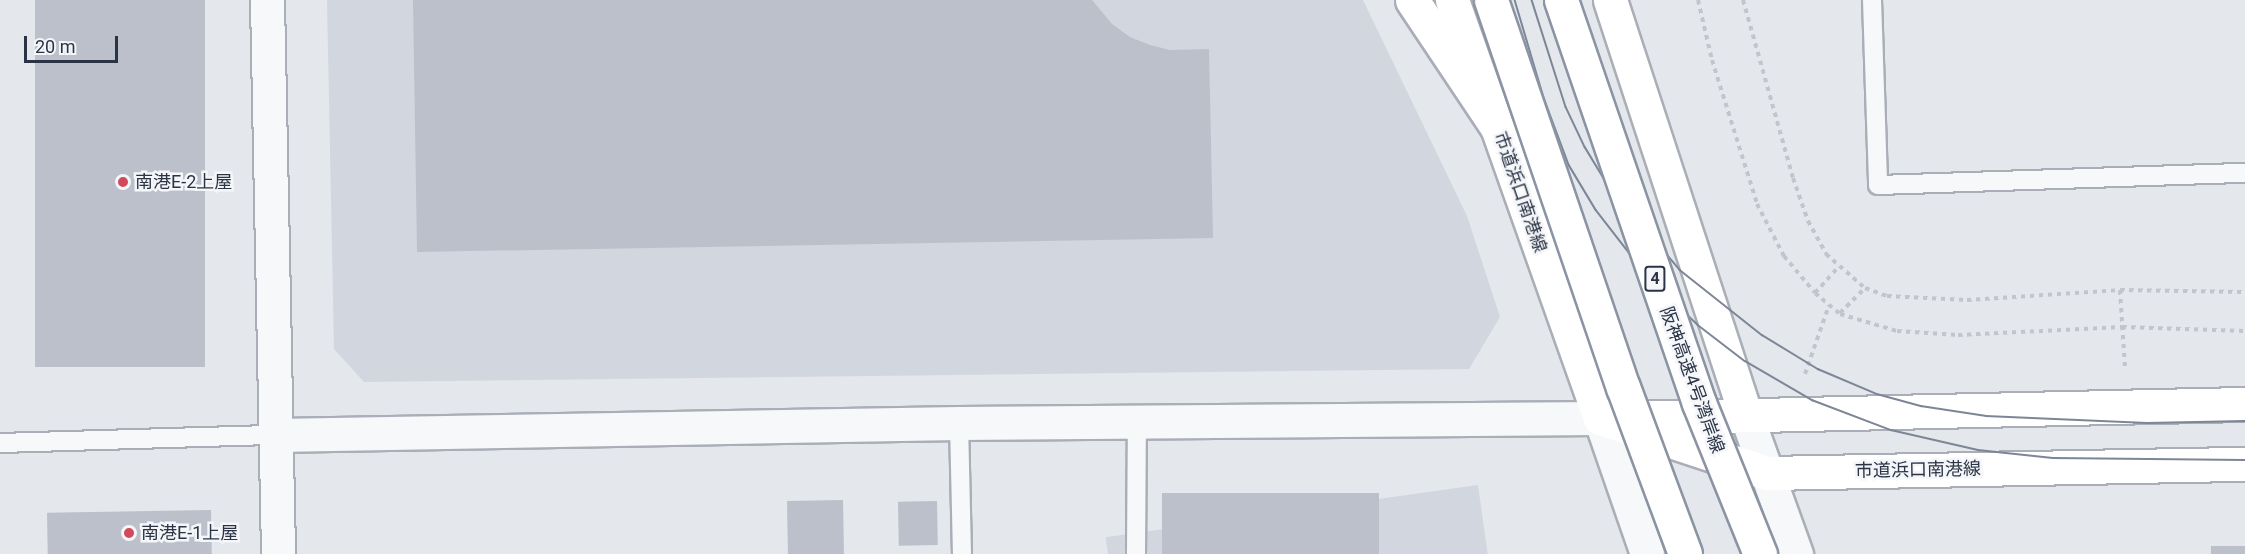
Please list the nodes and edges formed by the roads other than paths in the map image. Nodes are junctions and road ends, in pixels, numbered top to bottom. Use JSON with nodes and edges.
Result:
{"nodes":[{"id":1,"x":267,"y":0,"type":"edge"},
{"id":2,"x":1412,"y":0,"type":"edge"},
{"id":3,"x":1452,"y":0,"type":"edge"},
{"id":4,"x":1491,"y":0,"type":"edge"},
{"id":5,"x":1561,"y":0,"type":"edge"},
{"id":6,"x":1610,"y":0,"type":"edge"},
{"id":7,"x":1872,"y":0,"type":"edge"},
{"id":8,"x":1498,"y":129,"type":"junction"},
{"id":9,"x":2245,"y":173,"type":"edge"},
{"id":10,"x":2245,"y":404,"type":"edge"},
{"id":11,"x":1746,"y":415,"type":"junction"},
{"id":12,"x":1600,"y":418,"type":"junction"},
{"id":13,"x":1137,"y":422,"type":"junction"},
{"id":14,"x":959,"y":423,"type":"junction"},
{"id":15,"x":276,"y":435,"type":"junction"},
{"id":16,"x":0,"y":443,"type":"edge"},
{"id":17,"x":2245,"y":464,"type":"edge"},
{"id":18,"x":1767,"y":473,"type":"junction"},
{"id":19,"x":278,"y":554,"type":"edge"},
{"id":20,"x":962,"y":554,"type":"edge"},
{"id":21,"x":1136,"y":554,"type":"edge"},
{"id":22,"x":1647,"y":554,"type":"edge"},
{"id":23,"x":1685,"y":554,"type":"edge"},
{"id":24,"x":1760,"y":554,"type":"edge"},
{"id":25,"x":1796,"y":554,"type":"edge"}],
"edges":[{"from":1,"to":15,"type":"street"},
{"from":2,"to":8,"type":"main road"},
{"from":3,"to":8,"type":"main road","name":"市道浜口南港線"},
{"from":4,"to":23,"type":"main road","bridge":true},
{"from":5,"to":24,"type":"main road","name":"阪神高速4号湾岸線","number":"4","bridge":true},
{"from":6,"to":11,"type":"main road"},
{"from":7,"to":9,"type":"lane"},
{"from":8,"to":12,"type":"main road","name":"市道浜口南港線"},
{"from":10,"to":11,"type":"main road"},
{"from":11,"to":12,"type":"main road"},
{"from":11,"to":18,"type":"street"},
{"from":12,"to":13,"type":"street"},
{"from":12,"to":18,"type":"main road","name":"市道浜口南港線"},
{"from":12,"to":22,"type":"street"},
{"from":13,"to":14,"type":"street"},
{"from":13,"to":21,"type":"lane"},
{"from":14,"to":15,"type":"street"},
{"from":14,"to":20,"type":"lane"},
{"from":15,"to":16,"type":"lane"},
{"from":15,"to":19,"type":"street"},
{"from":17,"to":18,"type":"main road","name":"市道浜口南港線"},
{"from":18,"to":25,"type":"street"}]}
